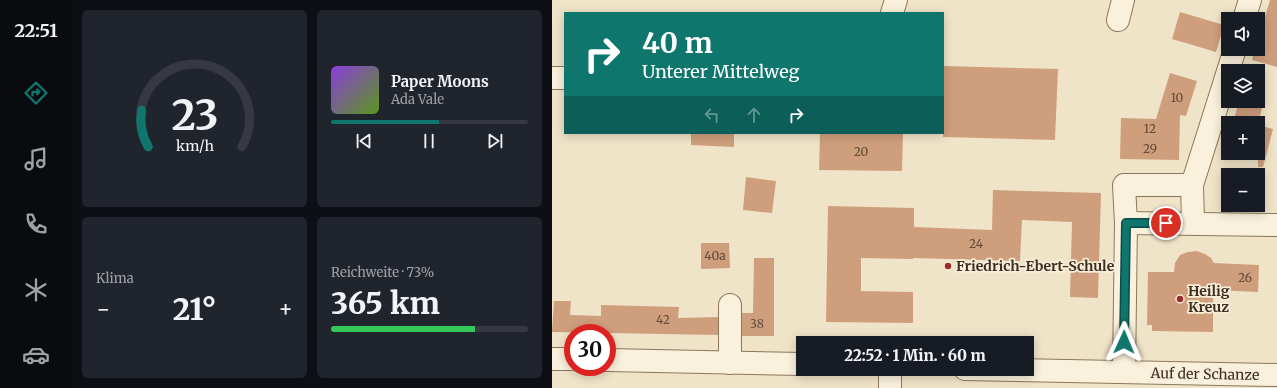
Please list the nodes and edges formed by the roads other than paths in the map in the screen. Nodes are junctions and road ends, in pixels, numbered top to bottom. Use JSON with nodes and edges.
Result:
{"nodes":[{"id":1,"x":896,"y":0,"type":"edge"},
{"id":2,"x":1250,"y":0,"type":"edge"},
{"id":3,"x":892,"y":12,"type":"edge"},
{"id":4,"x":1246,"y":12,"type":"edge"},
{"id":5,"x":1233,"y":56,"type":"edge"},
{"id":6,"x":552,"y":78,"type":"edge"},
{"id":7,"x":564,"y":78,"type":"edge"},
{"id":8,"x":1192,"y":185,"type":"junction"},
{"id":9,"x":1126,"y":223,"type":"junction"},
{"id":10,"x":1193,"y":224,"type":"junction"},
{"id":11,"x":1277,"y":225,"type":"edge"},
{"id":12,"x":730,"y":305,"type":"dead end"},
{"id":13,"x":552,"y":359,"type":"edge"},
{"id":14,"x":564,"y":360,"type":"edge"},
{"id":15,"x":616,"y":360,"type":"edge"},
{"id":16,"x":730,"y":363,"type":"junction"},
{"id":17,"x":796,"y":364,"type":"edge"},
{"id":18,"x":1034,"y":370,"type":"edge"},
{"id":19,"x":1124,"y":372,"type":"junction"},
{"id":20,"x":1277,"y":375,"type":"edge"},
{"id":21,"x":890,"y":376,"type":"edge"},
{"id":22,"x":890,"y":388,"type":"edge"}],
"edges":[{"from":1,"to":3,"type":"street"},
{"from":2,"to":4,"type":"street"},
{"from":5,"to":8,"type":"street"},
{"from":6,"to":7,"type":"street"},
{"from":8,"to":9,"type":"street"},
{"from":8,"to":10,"type":"street"},
{"from":9,"to":10,"type":"street"},
{"from":9,"to":19,"type":"street"},
{"from":10,"to":11,"type":"street"},
{"from":12,"to":16,"type":"street"},
{"from":13,"to":14,"type":"street"},
{"from":15,"to":16,"type":"street"},
{"from":16,"to":17,"type":"street"},
{"from":18,"to":19,"type":"street","name":"Auf der Schanze"},
{"from":19,"to":20,"type":"street","name":"Auf der Schanze"},
{"from":21,"to":22,"type":"street"}]}
